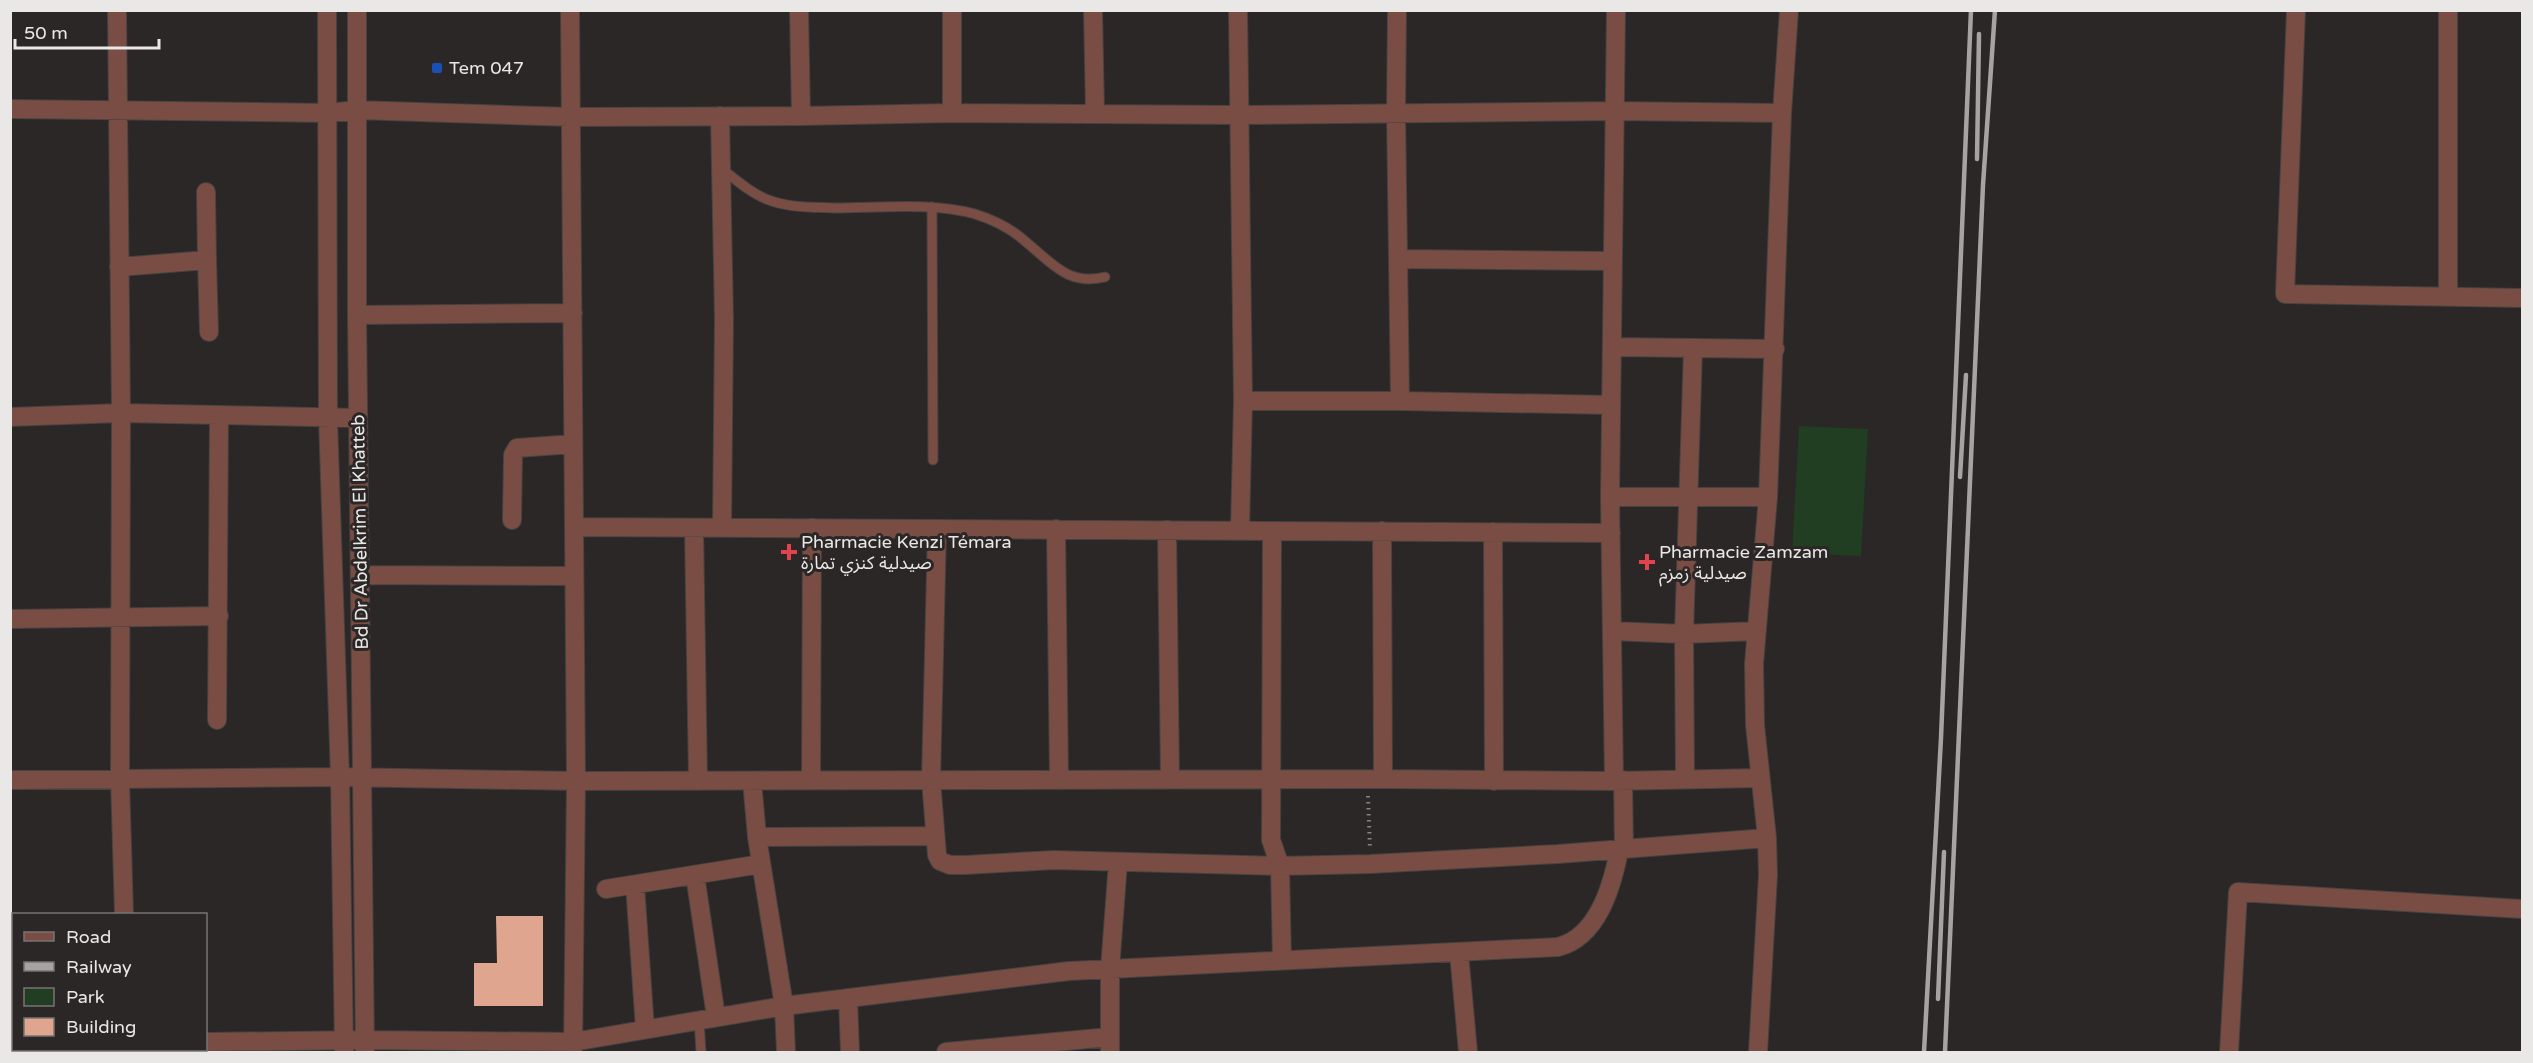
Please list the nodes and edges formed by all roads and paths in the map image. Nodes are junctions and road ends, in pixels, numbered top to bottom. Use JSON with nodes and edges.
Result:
{"nodes":[{"id":1,"x":117,"y":10,"type":"edge"},
{"id":2,"x":327,"y":10,"type":"edge"},
{"id":3,"x":357,"y":10,"type":"edge"},
{"id":4,"x":570,"y":10,"type":"edge"},
{"id":5,"x":799,"y":10,"type":"edge"},
{"id":6,"x":952,"y":10,"type":"edge"},
{"id":7,"x":1094,"y":10,"type":"edge"},
{"id":8,"x":1238,"y":10,"type":"edge"},
{"id":9,"x":1396,"y":10,"type":"edge"},
{"id":10,"x":1616,"y":10,"type":"edge"},
{"id":11,"x":1789,"y":10,"type":"edge"},
{"id":12,"x":2296,"y":10,"type":"edge"},
{"id":13,"x":2448,"y":10,"type":"edge"},
{"id":14,"x":10,"y":109,"type":"edge"},
{"id":15,"x":117,"y":109,"type":"junction"},
{"id":16,"x":357,"y":110,"type":"junction"},
{"id":17,"x":1615,"y":111,"type":"junction"},
{"id":18,"x":1095,"y":112,"type":"junction"},
{"id":19,"x":1396,"y":112,"type":"junction"},
{"id":20,"x":1782,"y":112,"type":"junction"},
{"id":21,"x":328,"y":113,"type":"junction"},
{"id":22,"x":952,"y":113,"type":"junction"},
{"id":23,"x":1239,"y":115,"type":"junction"},
{"id":24,"x":720,"y":116,"type":"junction"},
{"id":25,"x":801,"y":116,"type":"junction"},
{"id":26,"x":572,"y":117,"type":"junction"},
{"id":27,"x":721,"y":168,"type":"junction"},
{"id":28,"x":206,"y":192,"type":"dead end"},
{"id":29,"x":932,"y":207,"type":"junction"},
{"id":30,"x":1400,"y":259,"type":"junction"},
{"id":31,"x":207,"y":260,"type":"junction"},
{"id":32,"x":1613,"y":261,"type":"junction"},
{"id":33,"x":119,"y":267,"type":"junction"},
{"id":34,"x":1105,"y":277,"type":"dead end"},
{"id":35,"x":2448,"y":295,"type":"junction"},
{"id":36,"x":2523,"y":298,"type":"edge"},
{"id":37,"x":573,"y":313,"type":"junction"},
{"id":38,"x":357,"y":315,"type":"junction"},
{"id":39,"x":209,"y":332,"type":"dead end"},
{"id":40,"x":1614,"y":347,"type":"junction"},
{"id":41,"x":1693,"y":348,"type":"junction"},
{"id":42,"x":1774,"y":349,"type":"junction"},
{"id":43,"x":1243,"y":401,"type":"junction"},
{"id":44,"x":1400,"y":401,"type":"junction"},
{"id":45,"x":1611,"y":405,"type":"junction"},
{"id":46,"x":121,"y":413,"type":"junction"},
{"id":47,"x":219,"y":416,"type":"junction"},
{"id":48,"x":10,"y":417,"type":"edge"},
{"id":49,"x":358,"y":418,"type":"junction"},
{"id":50,"x":328,"y":419,"type":"junction"},
{"id":51,"x":573,"y":444,"type":"junction"},
{"id":52,"x":933,"y":460,"type":"dead end"},
{"id":53,"x":1610,"y":497,"type":"junction"},
{"id":54,"x":1688,"y":497,"type":"junction"},
{"id":55,"x":1768,"y":497,"type":"junction"},
{"id":56,"x":512,"y":520,"type":"dead end"},
{"id":57,"x":574,"y":527,"type":"junction"},
{"id":58,"x":694,"y":528,"type":"junction"},
{"id":59,"x":722,"y":528,"type":"junction"},
{"id":60,"x":812,"y":528,"type":"junction"},
{"id":61,"x":937,"y":529,"type":"junction"},
{"id":62,"x":1056,"y":530,"type":"junction"},
{"id":63,"x":1167,"y":530,"type":"junction"},
{"id":64,"x":1240,"y":531,"type":"junction"},
{"id":65,"x":1272,"y":531,"type":"junction"},
{"id":66,"x":1382,"y":531,"type":"junction"},
{"id":67,"x":1493,"y":532,"type":"junction"},
{"id":68,"x":1611,"y":532,"type":"junction"},
{"id":69,"x":361,"y":575,"type":"junction"},
{"id":70,"x":574,"y":576,"type":"junction"},
{"id":71,"x":219,"y":616,"type":"junction"},
{"id":72,"x":120,"y":617,"type":"junction"},
{"id":73,"x":10,"y":619,"type":"edge"},
{"id":74,"x":1612,"y":631,"type":"junction"},
{"id":75,"x":1757,"y":631,"type":"junction"},
{"id":76,"x":1684,"y":634,"type":"junction"},
{"id":77,"x":218,"y":720,"type":"dead end"},
{"id":78,"x":340,"y":777,"type":"junction"},
{"id":79,"x":364,"y":778,"type":"junction"},
{"id":80,"x":1685,"y":778,"type":"junction"},
{"id":81,"x":1760,"y":778,"type":"junction"},
{"id":82,"x":120,"y":779,"type":"junction"},
{"id":83,"x":1272,"y":779,"type":"junction"},
{"id":84,"x":1375,"y":779,"type":"junction"},
{"id":85,"x":10,"y":780,"type":"edge"},
{"id":86,"x":811,"y":780,"type":"junction"},
{"id":87,"x":931,"y":780,"type":"junction"},
{"id":88,"x":1059,"y":780,"type":"junction"},
{"id":89,"x":1170,"y":780,"type":"junction"},
{"id":90,"x":576,"y":781,"type":"junction"},
{"id":91,"x":698,"y":781,"type":"junction"},
{"id":92,"x":752,"y":781,"type":"junction"},
{"id":93,"x":1494,"y":781,"type":"junction"},
{"id":94,"x":1619,"y":781,"type":"junction"},
{"id":95,"x":935,"y":836,"type":"junction"},
{"id":96,"x":757,"y":837,"type":"junction"},
{"id":97,"x":1767,"y":838,"type":"junction"},
{"id":98,"x":1622,"y":851,"type":"junction"},
{"id":99,"x":1118,"y":862,"type":"junction"},
{"id":100,"x":761,"y":864,"type":"junction"},
{"id":101,"x":1370,"y":864,"type":"junction"},
{"id":102,"x":1280,"y":866,"type":"junction"},
{"id":103,"x":695,"y":875,"type":"junction"},
{"id":104,"x":635,"y":885,"type":"junction"},
{"id":105,"x":606,"y":889,"type":"dead end"},
{"id":106,"x":2523,"y":909,"type":"edge"},
{"id":107,"x":124,"y":913,"type":"edge"},
{"id":108,"x":1459,"y":953,"type":"junction"},
{"id":109,"x":1282,"y":961,"type":"junction"},
{"id":110,"x":1110,"y":969,"type":"junction"},
{"id":111,"x":848,"y":998,"type":"junction"},
{"id":112,"x":784,"y":1006,"type":"junction"},
{"id":113,"x":707,"y":1019,"type":"junction"},
{"id":114,"x":645,"y":1029,"type":"junction"},
{"id":115,"x":207,"y":1042,"type":"edge"},
{"id":116,"x":1110,"y":1045,"type":"edge"},
{"id":117,"x":344,"y":1046,"type":"edge"},
{"id":118,"x":365,"y":1046,"type":"edge"},
{"id":119,"x":573,"y":1047,"type":"edge"},
{"id":120,"x":701,"y":1053,"type":"edge"},
{"id":121,"x":786,"y":1053,"type":"edge"},
{"id":122,"x":850,"y":1053,"type":"edge"},
{"id":123,"x":946,"y":1053,"type":"edge"},
{"id":124,"x":1468,"y":1053,"type":"edge"},
{"id":125,"x":1758,"y":1053,"type":"edge"},
{"id":126,"x":2229,"y":1053,"type":"edge"}],
"edges":[{"from":1,"to":15,"type":"street"},
{"from":2,"to":21,"type":"street"},
{"from":3,"to":16,"type":"street","name":"Bd Dr Abdelkrim El Khatteb"},
{"from":4,"to":26,"type":"street"},
{"from":5,"to":25,"type":"street"},
{"from":6,"to":22,"type":"street"},
{"from":7,"to":18,"type":"street"},
{"from":8,"to":23,"type":"street"},
{"from":9,"to":19,"type":"street"},
{"from":10,"to":17,"type":"street"},
{"from":11,"to":20,"type":"street"},
{"from":12,"to":35,"type":"street"},
{"from":13,"to":35,"type":"street"},
{"from":14,"to":15,"type":"street"},
{"from":15,"to":21,"type":"street"},
{"from":15,"to":33,"type":"street"},
{"from":16,"to":21,"type":"street"},
{"from":16,"to":26,"type":"street"},
{"from":16,"to":38,"type":"street","name":"Bd Dr Abdelkrim El Khatteb"},
{"from":17,"to":19,"type":"street"},
{"from":17,"to":20,"type":"street"},
{"from":17,"to":32,"type":"street"},
{"from":18,"to":22,"type":"street"},
{"from":18,"to":23,"type":"street"},
{"from":19,"to":23,"type":"street"},
{"from":19,"to":30,"type":"street"},
{"from":20,"to":42,"type":"street"},
{"from":21,"to":50,"type":"street"},
{"from":22,"to":25,"type":"street"},
{"from":23,"to":43,"type":"street"},
{"from":24,"to":25,"type":"street"},
{"from":24,"to":26,"type":"street"},
{"from":24,"to":27,"type":"street"},
{"from":26,"to":37,"type":"street"},
{"from":27,"to":29,"type":"lane"},
{"from":27,"to":59,"type":"street"},
{"from":28,"to":31,"type":"street"},
{"from":29,"to":34,"type":"lane"},
{"from":29,"to":52,"type":"lane"},
{"from":30,"to":32,"type":"street"},
{"from":30,"to":44,"type":"street"},
{"from":31,"to":33,"type":"street"},
{"from":31,"to":39,"type":"street"},
{"from":32,"to":40,"type":"street"},
{"from":33,"to":46,"type":"street"},
{"from":35,"to":36,"type":"street"},
{"from":37,"to":38,"type":"street"},
{"from":37,"to":51,"type":"street"},
{"from":38,"to":49,"type":"street","name":"Bd Dr Abdelkrim El Khatteb"},
{"from":40,"to":41,"type":"street"},
{"from":40,"to":45,"type":"street"},
{"from":41,"to":42,"type":"street"},
{"from":41,"to":54,"type":"street"},
{"from":42,"to":55,"type":"street"},
{"from":43,"to":44,"type":"street"},
{"from":43,"to":64,"type":"street"},
{"from":44,"to":45,"type":"street"},
{"from":45,"to":53,"type":"street"},
{"from":46,"to":47,"type":"street"},
{"from":46,"to":48,"type":"street"},
{"from":46,"to":72,"type":"street"},
{"from":47,"to":50,"type":"street"},
{"from":47,"to":71,"type":"street"},
{"from":49,"to":50,"type":"street"},
{"from":49,"to":69,"type":"street","name":"Bd Dr Abdelkrim El Khatteb"},
{"from":50,"to":78,"type":"street"},
{"from":51,"to":56,"type":"street"},
{"from":51,"to":57,"type":"street"},
{"from":53,"to":54,"type":"street"},
{"from":53,"to":68,"type":"street"},
{"from":54,"to":55,"type":"street"},
{"from":54,"to":76,"type":"street"},
{"from":55,"to":75,"type":"street"},
{"from":57,"to":58,"type":"street"},
{"from":57,"to":70,"type":"street"},
{"from":58,"to":59,"type":"street"},
{"from":58,"to":91,"type":"street"},
{"from":59,"to":60,"type":"street"},
{"from":60,"to":61,"type":"street"},
{"from":60,"to":86,"type":"street"},
{"from":61,"to":62,"type":"street"},
{"from":61,"to":87,"type":"street"},
{"from":62,"to":63,"type":"street"},
{"from":62,"to":88,"type":"street"},
{"from":63,"to":64,"type":"street"},
{"from":63,"to":89,"type":"street"},
{"from":64,"to":65,"type":"street"},
{"from":65,"to":66,"type":"street"},
{"from":65,"to":83,"type":"street"},
{"from":66,"to":67,"type":"street"},
{"from":66,"to":84,"type":"street"},
{"from":67,"to":68,"type":"street"},
{"from":67,"to":93,"type":"street"},
{"from":68,"to":74,"type":"street"},
{"from":69,"to":70,"type":"street"},
{"from":69,"to":79,"type":"street","name":"Bd Dr Abdelkrim El Khatteb"},
{"from":70,"to":90,"type":"street"},
{"from":71,"to":72,"type":"street"},
{"from":71,"to":77,"type":"street"},
{"from":72,"to":73,"type":"street"},
{"from":72,"to":82,"type":"street"},
{"from":74,"to":76,"type":"street"},
{"from":74,"to":94,"type":"street"},
{"from":75,"to":76,"type":"street"},
{"from":75,"to":81,"type":"street"},
{"from":76,"to":80,"type":"street"},
{"from":78,"to":79,"type":"street"},
{"from":78,"to":82,"type":"street"},
{"from":78,"to":117,"type":"street"},
{"from":79,"to":90,"type":"street"},
{"from":79,"to":118,"type":"street","name":"Bd Dr Abdelkrim El Khatteb"},
{"from":80,"to":81,"type":"street"},
{"from":80,"to":94,"type":"street"},
{"from":81,"to":97,"type":"street"},
{"from":82,"to":85,"type":"street"},
{"from":82,"to":107,"type":"street"},
{"from":83,"to":84,"type":"street"},
{"from":83,"to":89,"type":"street"},
{"from":83,"to":102,"type":"street"},
{"from":84,"to":93,"type":"street"},
{"from":84,"to":101,"type":"path"},
{"from":86,"to":87,"type":"street"},
{"from":86,"to":92,"type":"street"},
{"from":87,"to":88,"type":"street"},
{"from":87,"to":95,"type":"street"},
{"from":88,"to":89,"type":"street"},
{"from":90,"to":91,"type":"street"},
{"from":90,"to":119,"type":"street"},
{"from":91,"to":92,"type":"street"},
{"from":92,"to":96,"type":"street"},
{"from":93,"to":94,"type":"street"},
{"from":94,"to":98,"type":"street"},
{"from":95,"to":96,"type":"street"},
{"from":95,"to":99,"type":"street"},
{"from":96,"to":100,"type":"street"},
{"from":97,"to":98,"type":"street"},
{"from":97,"to":125,"type":"street"},
{"from":98,"to":101,"type":"street"},
{"from":98,"to":108,"type":"street"},
{"from":99,"to":102,"type":"street"},
{"from":99,"to":110,"type":"street"},
{"from":100,"to":103,"type":"street"},
{"from":100,"to":112,"type":"street"},
{"from":101,"to":102,"type":"street"},
{"from":102,"to":109,"type":"street"},
{"from":103,"to":104,"type":"street"},
{"from":103,"to":113,"type":"street"},
{"from":104,"to":105,"type":"street"},
{"from":104,"to":114,"type":"street"},
{"from":106,"to":126,"type":"street"},
{"from":108,"to":109,"type":"street"},
{"from":108,"to":124,"type":"street"},
{"from":109,"to":110,"type":"street"},
{"from":110,"to":111,"type":"street"},
{"from":110,"to":116,"type":"street"},
{"from":111,"to":112,"type":"street"},
{"from":111,"to":122,"type":"street"},
{"from":112,"to":113,"type":"street"},
{"from":112,"to":121,"type":"street"},
{"from":113,"to":114,"type":"street"},
{"from":113,"to":120,"type":"lane"},
{"from":114,"to":119,"type":"street"},
{"from":115,"to":117,"type":"street"},
{"from":116,"to":123,"type":"street"},
{"from":117,"to":118,"type":"street"},
{"from":118,"to":119,"type":"street"}]}
